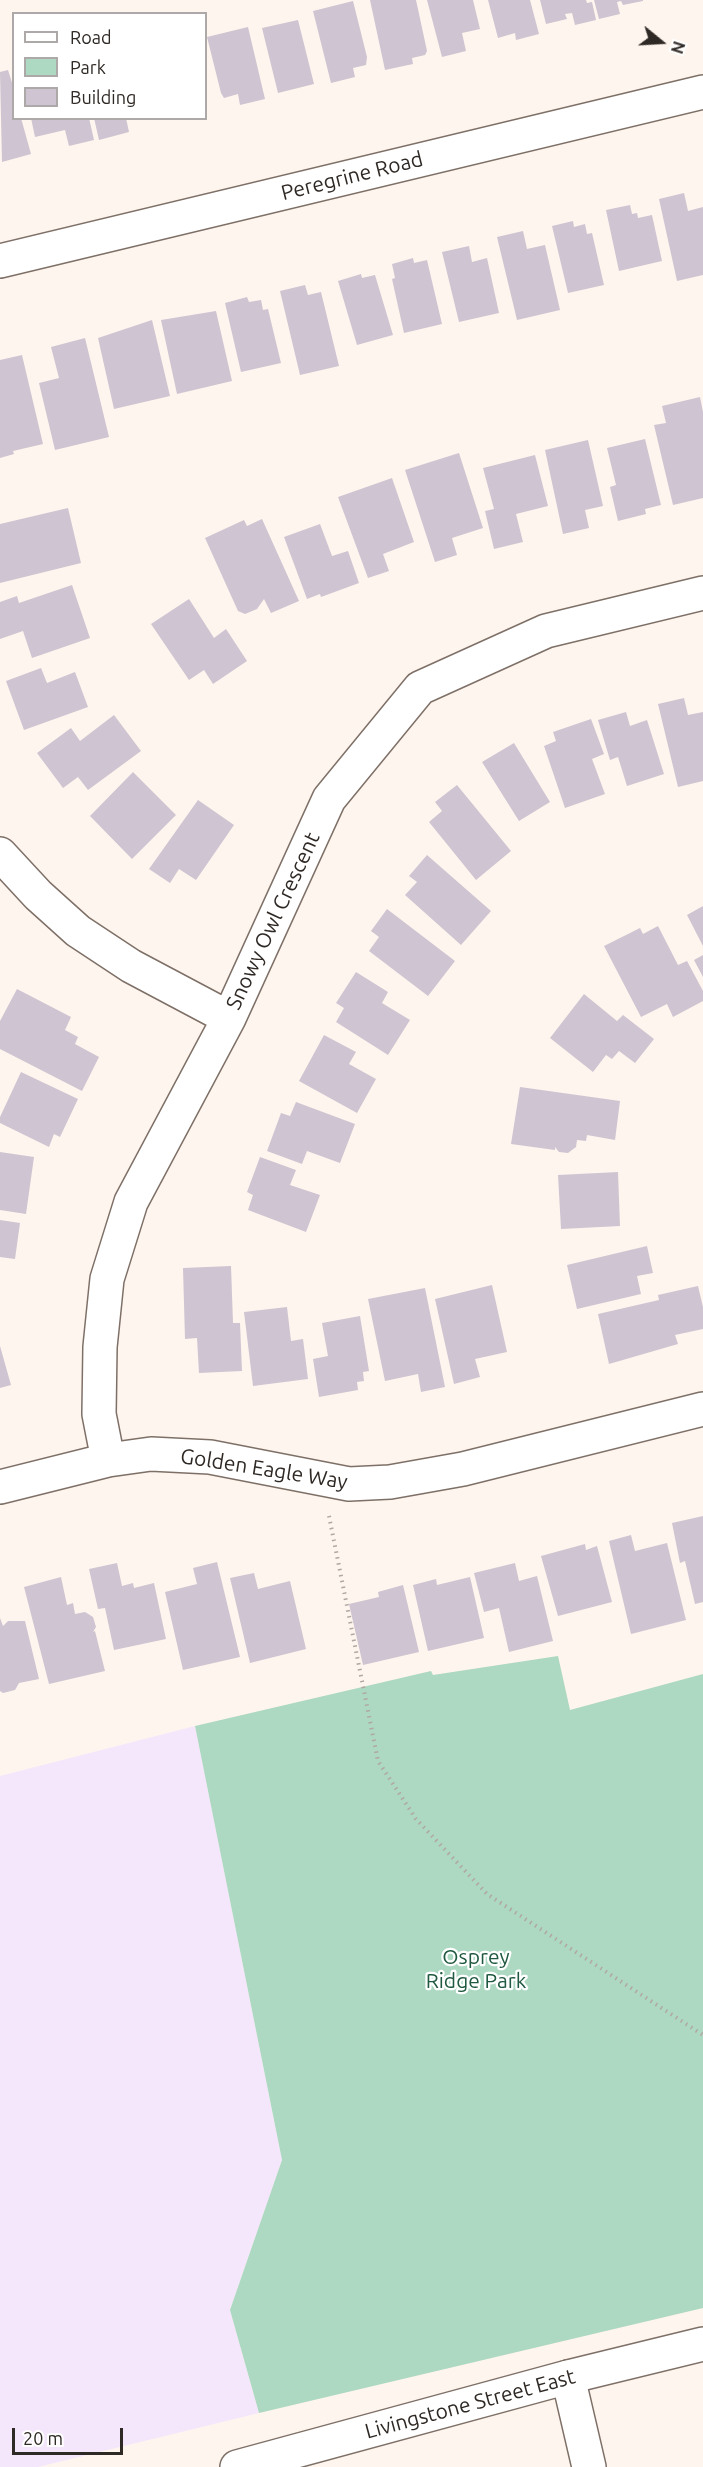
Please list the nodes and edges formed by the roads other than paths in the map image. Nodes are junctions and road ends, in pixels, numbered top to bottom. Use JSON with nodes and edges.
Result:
{"nodes":[{"id":1,"x":703,"y":92,"type":"edge"},
{"id":2,"x":0,"y":261,"type":"edge"},
{"id":3,"x":703,"y":593,"type":"edge"},
{"id":4,"x":0,"y":854,"type":"edge"},
{"id":5,"x":229,"y":1018,"type":"junction"},
{"id":6,"x":703,"y":1409,"type":"edge"},
{"id":7,"x":108,"y":1460,"type":"junction"},
{"id":8,"x":0,"y":1487,"type":"edge"},
{"id":9,"x":703,"y":2344,"type":"edge"},
{"id":10,"x":568,"y":2377,"type":"junction"},
{"id":11,"x":237,"y":2467,"type":"edge"},
{"id":12,"x":589,"y":2467,"type":"edge"}],
"edges":[{"from":1,"to":2,"type":"street","name":"Peregrine Road"},
{"from":3,"to":5,"type":"street","name":"Snowy Owl Crescent"},
{"from":4,"to":5,"type":"street"},
{"from":5,"to":7,"type":"street","name":"Snowy Owl Crescent"},
{"from":6,"to":7,"type":"street","name":"Golden Eagle Way"},
{"from":7,"to":8,"type":"street","name":"Golden Eagle Way"},
{"from":9,"to":10,"type":"street","name":"Livingstone Street East"},
{"from":10,"to":11,"type":"street","name":"Livingstone Street East"},
{"from":10,"to":12,"type":"street"}]}
